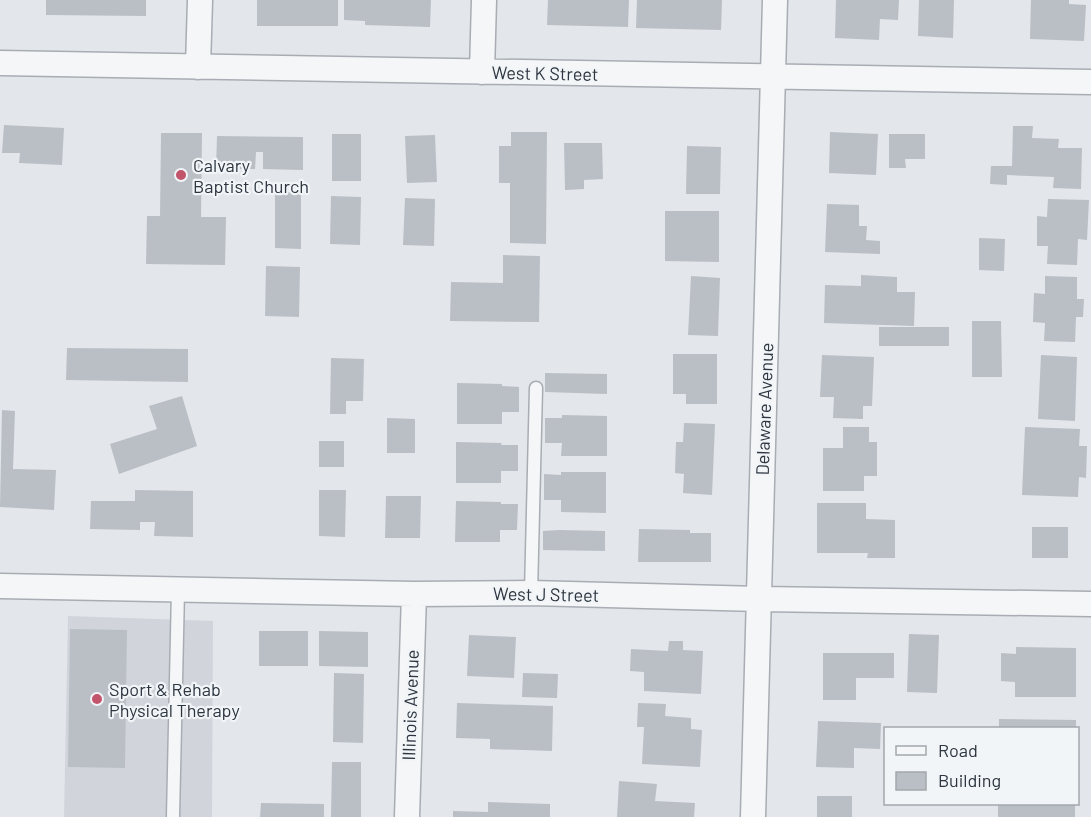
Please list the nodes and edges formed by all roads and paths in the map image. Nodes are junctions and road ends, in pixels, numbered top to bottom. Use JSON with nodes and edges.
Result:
{"nodes":[{"id":1,"x":200,"y":0,"type":"edge"},
{"id":2,"x":484,"y":0,"type":"edge"},
{"id":3,"x":775,"y":0,"type":"edge"},
{"id":4,"x":0,"y":63,"type":"edge"},
{"id":5,"x":198,"y":67,"type":"junction"},
{"id":6,"x":482,"y":72,"type":"junction"},
{"id":7,"x":773,"y":76,"type":"junction"},
{"id":8,"x":1091,"y":82,"type":"edge"},
{"id":9,"x":536,"y":388,"type":"dead end"},
{"id":10,"x":0,"y":586,"type":"edge"},
{"id":11,"x":178,"y":590,"type":"junction"},
{"id":12,"x":531,"y":593,"type":"junction"},
{"id":13,"x":414,"y":594,"type":"junction"},
{"id":14,"x":759,"y":599,"type":"junction"},
{"id":15,"x":1091,"y":604,"type":"edge"},
{"id":16,"x":173,"y":817,"type":"edge"},
{"id":17,"x":407,"y":817,"type":"edge"},
{"id":18,"x":753,"y":817,"type":"edge"}],
"edges":[{"from":1,"to":5,"type":"street"},
{"from":2,"to":6,"type":"street"},
{"from":3,"to":7,"type":"street","name":"Delaware Avenue"},
{"from":4,"to":5,"type":"street","name":"West K Street"},
{"from":5,"to":6,"type":"street","name":"West K Street"},
{"from":6,"to":7,"type":"street","name":"West K Street"},
{"from":7,"to":8,"type":"street","name":"West K Street"},
{"from":7,"to":14,"type":"street","name":"Delaware Avenue"},
{"from":9,"to":12,"type":"lane"},
{"from":10,"to":11,"type":"street","name":"West J Street"},
{"from":11,"to":13,"type":"street","name":"West J Street"},
{"from":11,"to":16,"type":"lane"},
{"from":12,"to":13,"type":"street","name":"West J Street"},
{"from":12,"to":14,"type":"street","name":"West J Street"},
{"from":13,"to":17,"type":"street","name":"Illinois Avenue"},
{"from":14,"to":15,"type":"street","name":"West J Street"},
{"from":14,"to":18,"type":"street","name":"Delaware Avenue"}]}
